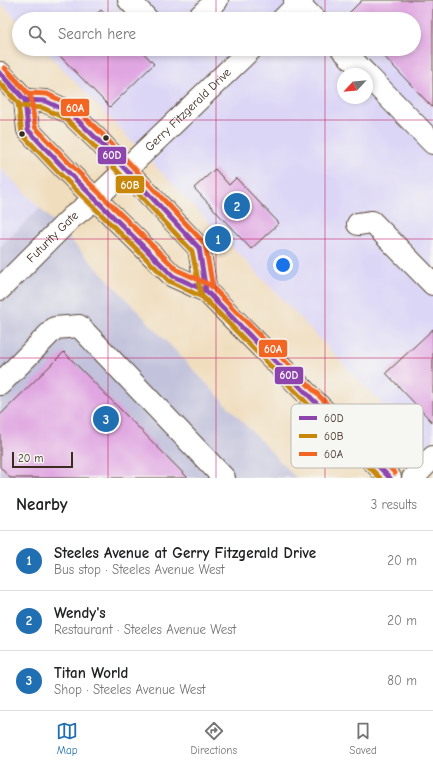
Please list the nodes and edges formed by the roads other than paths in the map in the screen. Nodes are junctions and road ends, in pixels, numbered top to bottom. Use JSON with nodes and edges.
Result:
{"nodes":[{"id":1,"x":129,"y":0,"type":"edge"},
{"id":2,"x":217,"y":0,"type":"edge"},
{"id":3,"x":299,"y":1,"type":"edge"},
{"id":4,"x":140,"y":12,"type":"edge"},
{"id":5,"x":204,"y":12,"type":"edge"},
{"id":6,"x":289,"y":12,"type":"edge"},
{"id":7,"x":308,"y":12,"type":"edge"},
{"id":8,"x":244,"y":56,"type":"edge"},
{"id":9,"x":349,"y":56,"type":"edge"},
{"id":10,"x":361,"y":68,"type":"edge"},
{"id":11,"x":0,"y":73,"type":"edge"},
{"id":12,"x":373,"y":80,"type":"edge"},
{"id":13,"x":25,"y":100,"type":"junction"},
{"id":14,"x":433,"y":143,"type":"edge"},
{"id":15,"x":125,"y":171,"type":"junction"},
{"id":16,"x":94,"y":200,"type":"junction"},
{"id":17,"x":358,"y":224,"type":"dead end"},
{"id":18,"x":433,"y":284,"type":"edge"},
{"id":19,"x":0,"y":289,"type":"edge"},
{"id":20,"x":206,"y":291,"type":"junction"},
{"id":21,"x":0,"y":384,"type":"edge"},
{"id":22,"x":317,"y":404,"type":"edge"},
{"id":23,"x":433,"y":457,"type":"edge"},
{"id":24,"x":380,"y":468,"type":"edge"},
{"id":25,"x":423,"y":468,"type":"edge"},
{"id":26,"x":423,"y":468,"type":"edge"},
{"id":27,"x":224,"y":478,"type":"edge"},
{"id":28,"x":390,"y":478,"type":"edge"},
{"id":29,"x":413,"y":478,"type":"edge"}],
"edges":[{"from":1,"to":4,"type":"main road"},
{"from":2,"to":5,"type":"main road"},
{"from":3,"to":6,"type":"main road"},
{"from":3,"to":7,"type":"main road"},
{"from":8,"to":15,"type":"main road","name":"Gerry Fitzgerald Drive"},
{"from":9,"to":10,"type":"main road"},
{"from":11,"to":13,"type":"main road"},
{"from":12,"to":14,"type":"main road"},
{"from":13,"to":15,"type":"main road"},
{"from":13,"to":16,"type":"main road"},
{"from":15,"to":16,"type":"main road","name":"Futurity Gate"},
{"from":15,"to":20,"type":"main road"},
{"from":16,"to":19,"type":"main road","name":"Futurity Gate"},
{"from":16,"to":20,"type":"main road"},
{"from":17,"to":18,"type":"main road"},
{"from":20,"to":22,"type":"main road"},
{"from":21,"to":27,"type":"main road"},
{"from":23,"to":26,"type":"main road"},
{"from":24,"to":28,"type":"main road"},
{"from":25,"to":29,"type":"main road"}]}
